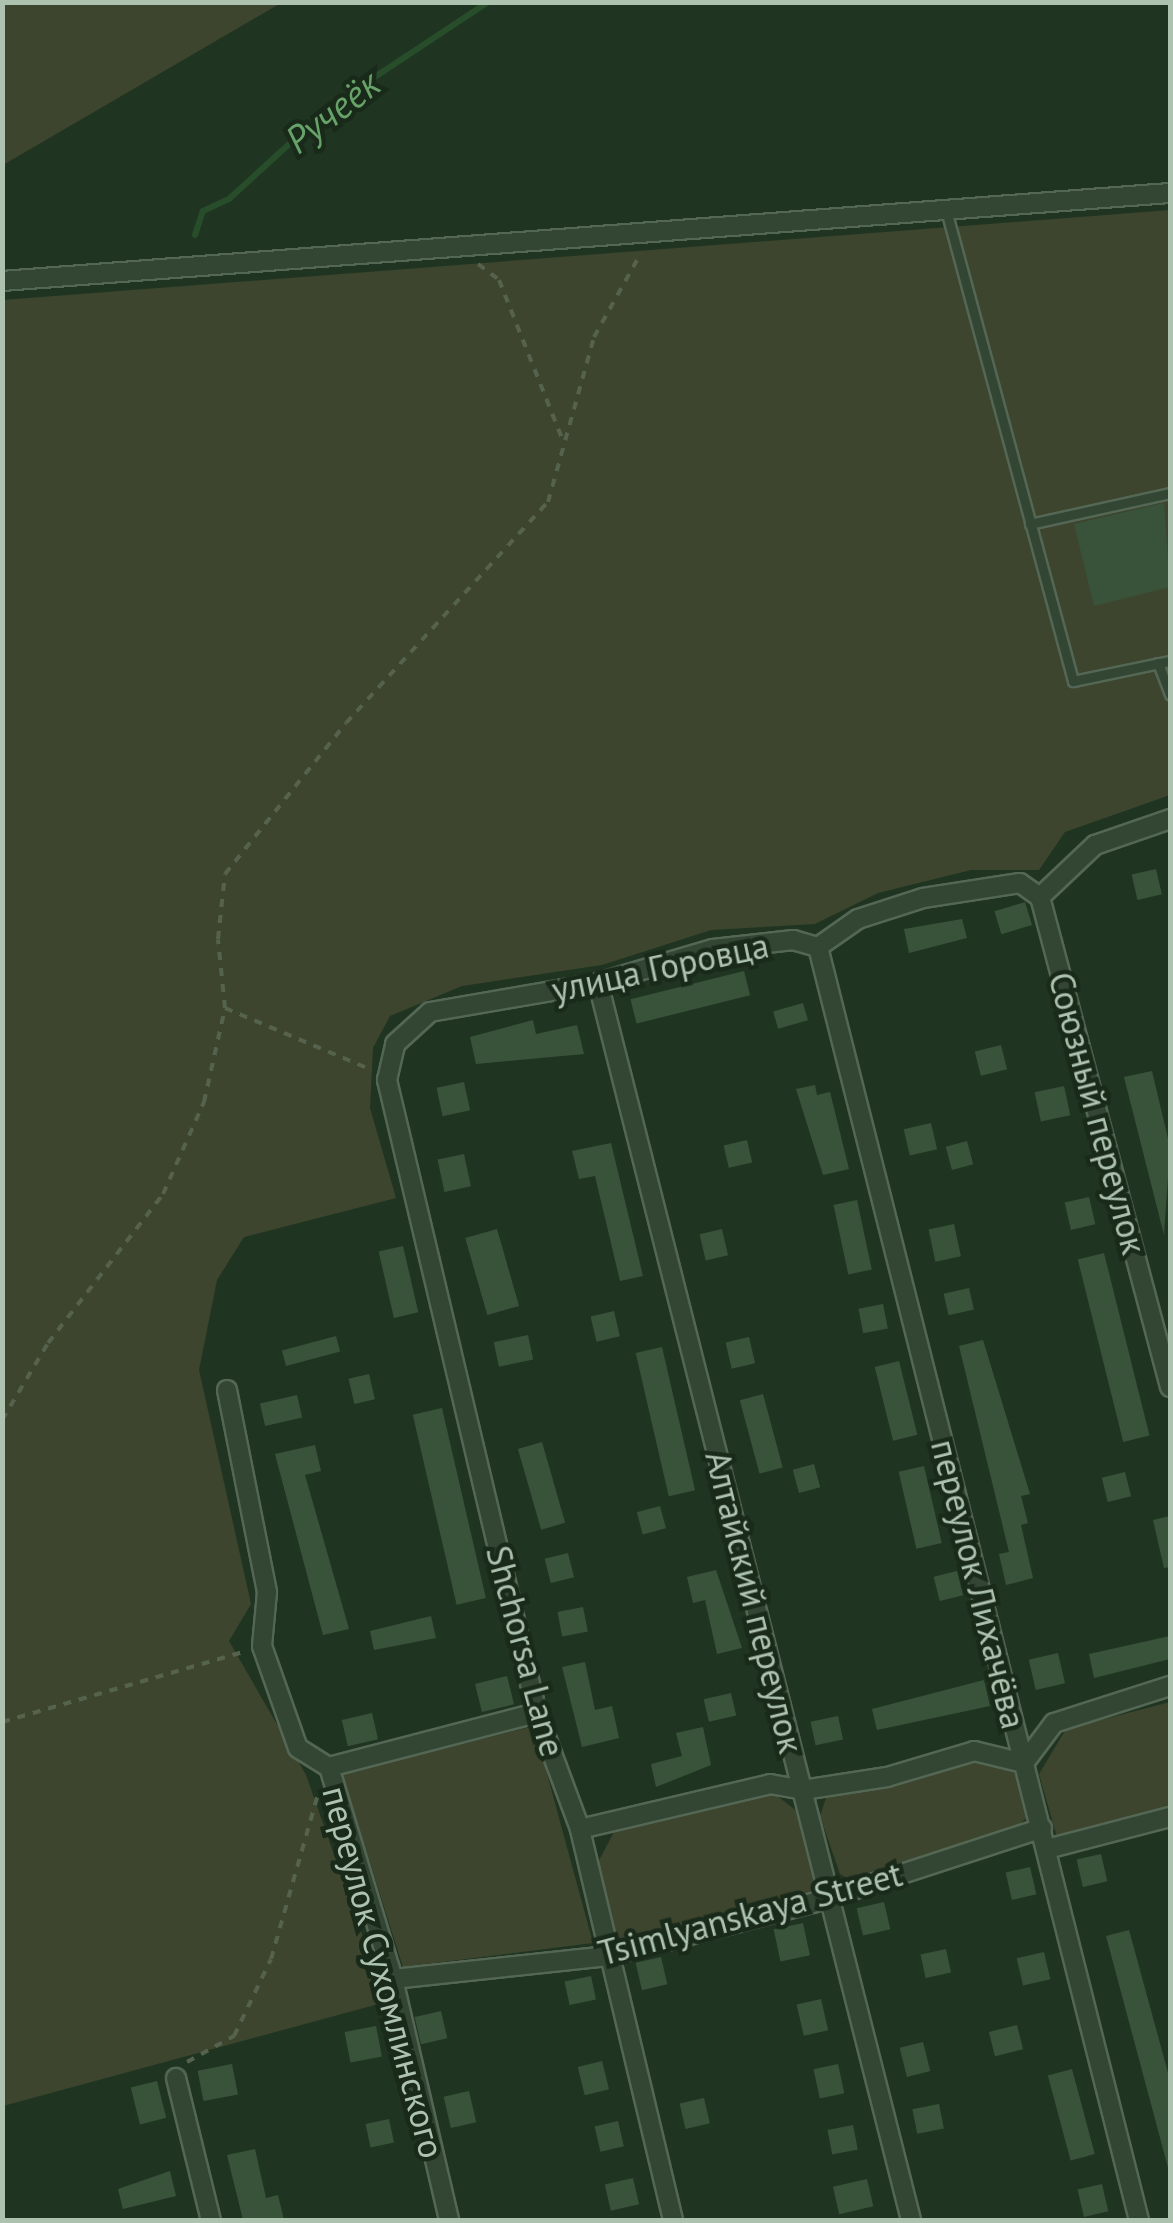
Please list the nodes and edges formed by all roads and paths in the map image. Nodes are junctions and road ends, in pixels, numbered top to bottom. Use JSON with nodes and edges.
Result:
{"nodes":[{"id":1,"x":1170,"y":194,"type":"edge"},
{"id":2,"x":946,"y":210,"type":"junction"},
{"id":3,"x":658,"y":231,"type":"junction"},
{"id":4,"x":456,"y":246,"type":"junction"},
{"id":5,"x":2,"y":281,"type":"edge"},
{"id":6,"x":564,"y":446,"type":"junction"},
{"id":7,"x":1170,"y":494,"type":"edge"},
{"id":8,"x":1030,"y":524,"type":"junction"},
{"id":9,"x":1170,"y":660,"type":"edge"},
{"id":10,"x":1158,"y":663,"type":"junction"},
{"id":11,"x":1170,"y":695,"type":"edge"},
{"id":12,"x":1170,"y":819,"type":"edge"},
{"id":13,"x":1040,"y":897,"type":"junction"},
{"id":14,"x":818,"y":947,"type":"junction"},
{"id":15,"x":598,"y":983,"type":"junction"},
{"id":16,"x":225,"y":1008,"type":"junction"},
{"id":17,"x":387,"y":1080,"type":"junction"},
{"id":18,"x":1170,"y":1387,"type":"edge"},
{"id":19,"x":227,"y":1390,"type":"dead end"},
{"id":20,"x":2,"y":1420,"type":"edge"},
{"id":21,"x":262,"y":1646,"type":"junction"},
{"id":22,"x":1170,"y":1686,"type":"edge"},
{"id":23,"x":537,"y":1713,"type":"junction"},
{"id":24,"x":2,"y":1722,"type":"edge"},
{"id":25,"x":1024,"y":1762,"type":"junction"},
{"id":26,"x":329,"y":1767,"type":"junction"},
{"id":27,"x":803,"y":1790,"type":"junction"},
{"id":28,"x":1170,"y":1817,"type":"edge"},
{"id":29,"x":1042,"y":1828,"type":"junction"},
{"id":30,"x":580,"y":1829,"type":"junction"},
{"id":31,"x":1047,"y":1850,"type":"junction"},
{"id":32,"x":835,"y":1894,"type":"junction"},
{"id":33,"x":609,"y":1956,"type":"junction"},
{"id":34,"x":393,"y":1979,"type":"junction"},
{"id":35,"x":176,"y":2078,"type":"joint"},
{"id":36,"x":212,"y":2220,"type":"edge"},
{"id":37,"x":450,"y":2220,"type":"edge"},
{"id":38,"x":673,"y":2220,"type":"edge"},
{"id":39,"x":910,"y":2220,"type":"edge"},
{"id":40,"x":1140,"y":2220,"type":"edge"}],
"edges":[{"from":1,"to":2,"type":"street"},
{"from":2,"to":3,"type":"street"},
{"from":2,"to":8,"type":"lane"},
{"from":3,"to":4,"type":"street"},
{"from":3,"to":6,"type":"path"},
{"from":4,"to":5,"type":"street"},
{"from":4,"to":6,"type":"path"},
{"from":6,"to":16,"type":"path"},
{"from":7,"to":8,"type":"lane"},
{"from":8,"to":10,"type":"lane"},
{"from":9,"to":10,"type":"lane"},
{"from":10,"to":11,"type":"lane"},
{"from":12,"to":13,"type":"street"},
{"from":13,"to":14,"type":"street","name":"улица Горовца"},
{"from":13,"to":18,"type":"street","name":"Союзный переулок"},
{"from":14,"to":15,"type":"street","name":"улица Горовца"},
{"from":14,"to":25,"type":"street","name":"переулок Лихачёва"},
{"from":15,"to":17,"type":"street","name":"улица Горовца"},
{"from":15,"to":27,"type":"street","name":"Алтайский переулок"},
{"from":16,"to":17,"type":"path"},
{"from":16,"to":20,"type":"path"},
{"from":17,"to":23,"type":"street","name":"Shchorsa Lane"},
{"from":19,"to":21,"type":"street","name":"переулок Сухомлинского"},
{"from":21,"to":24,"type":"path"},
{"from":21,"to":26,"type":"street","name":"переулок Сухомлинского"},
{"from":22,"to":25,"type":"street"},
{"from":23,"to":26,"type":"street"},
{"from":23,"to":30,"type":"street","name":"Shchorsa Lane"},
{"from":25,"to":27,"type":"street"},
{"from":25,"to":29,"type":"street","name":"переулок Лихачёва"},
{"from":26,"to":34,"type":"street","name":"переулок Сухомлинского"},
{"from":26,"to":35,"type":"path"},
{"from":27,"to":30,"type":"street"},
{"from":27,"to":32,"type":"street","name":"Алтайский переулок"},
{"from":28,"to":31,"type":"street"},
{"from":29,"to":31,"type":"street","name":"переулок Лихачёва"},
{"from":29,"to":32,"type":"street","name":"Tsimlyanskaya Street"},
{"from":30,"to":33,"type":"street","name":"Shchorsa Lane"},
{"from":31,"to":40,"type":"street","name":"переулок Лихачёва"},
{"from":32,"to":33,"type":"street","name":"Tsimlyanskaya Street"},
{"from":32,"to":39,"type":"street","name":"Алтайский переулок"},
{"from":33,"to":34,"type":"street","name":"Tsimlyanskaya Street"},
{"from":33,"to":38,"type":"street","name":"Shchorsa Lane"},
{"from":34,"to":37,"type":"street","name":"переулок Сухомлинского"},
{"from":35,"to":36,"type":"street"}]}
